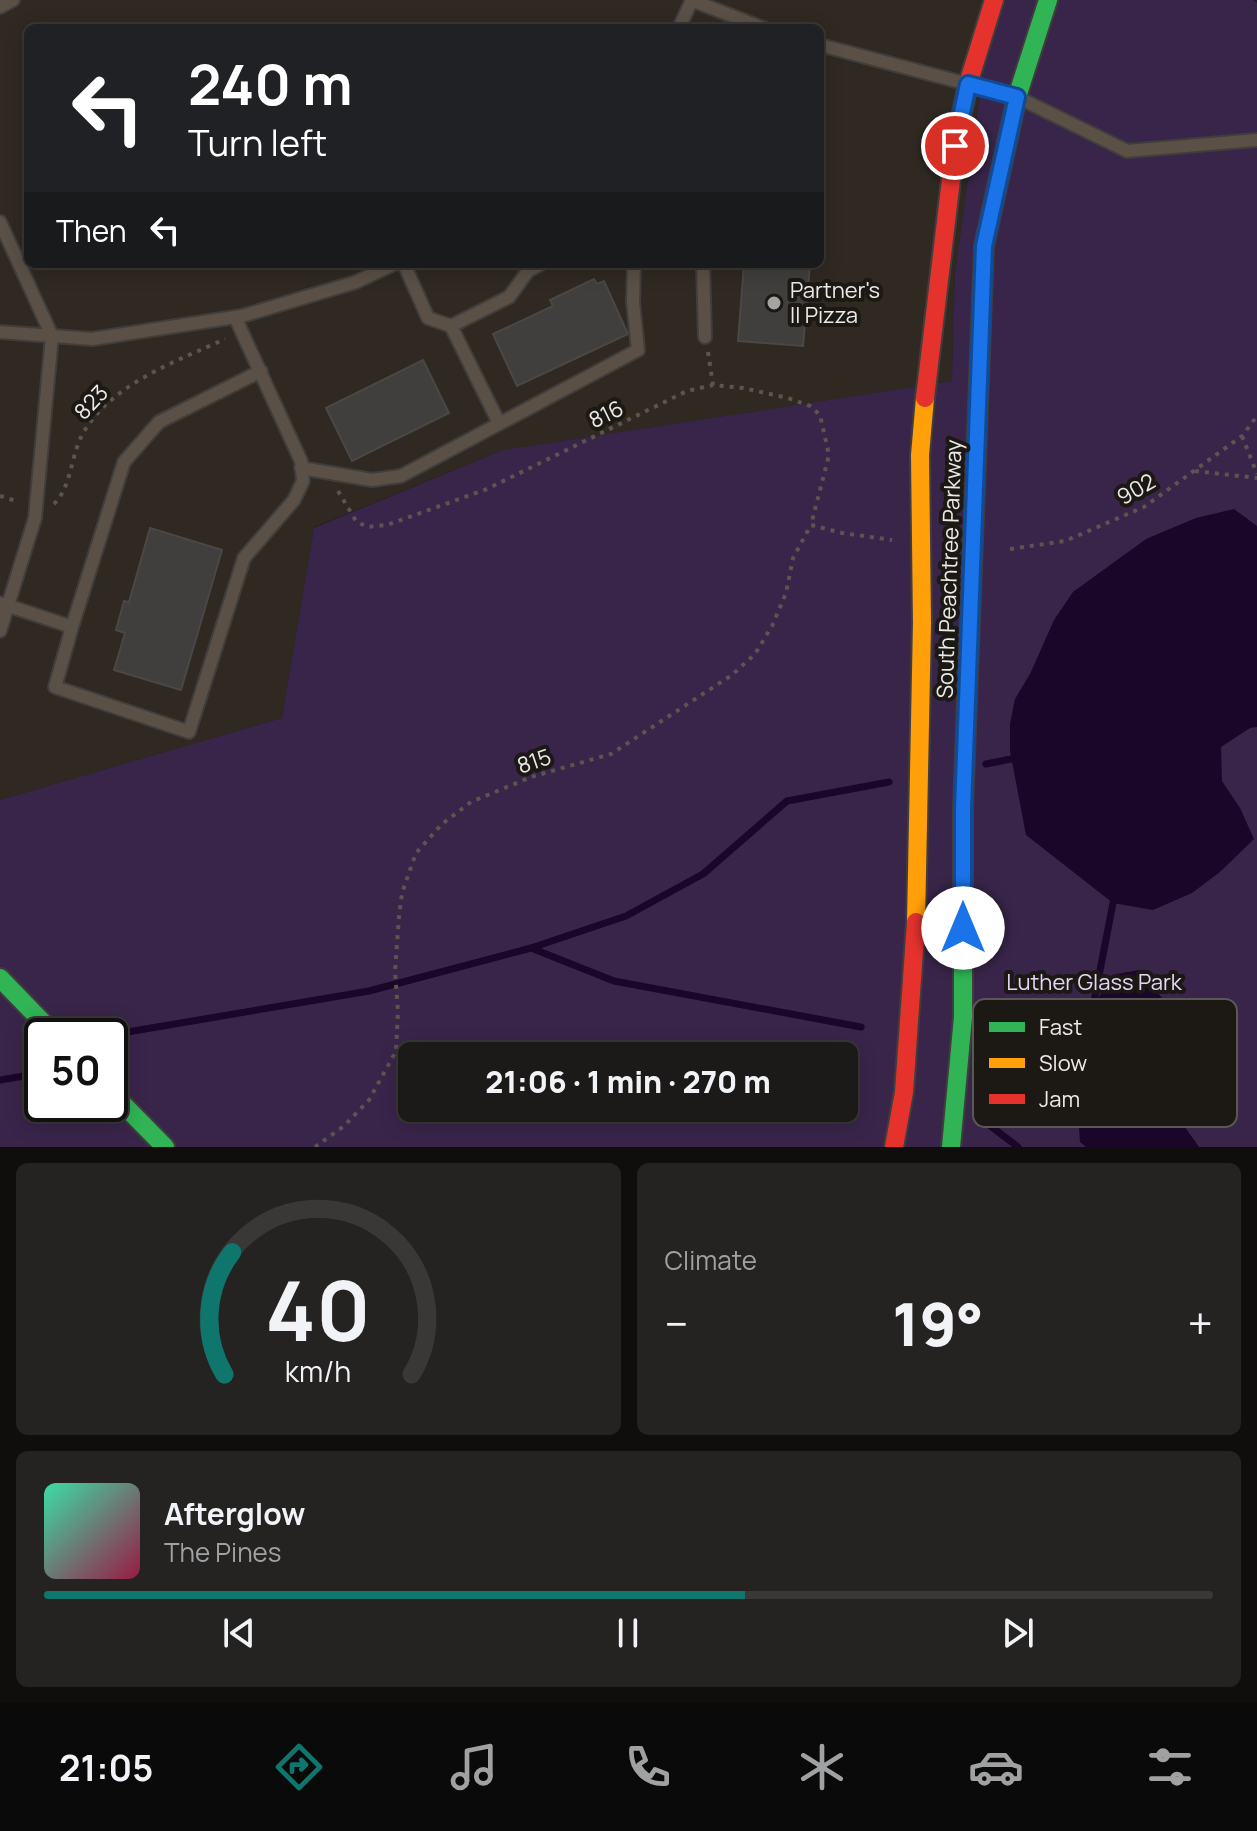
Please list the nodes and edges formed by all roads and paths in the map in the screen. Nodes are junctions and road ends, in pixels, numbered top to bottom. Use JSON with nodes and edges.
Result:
{"nodes":[{"id":1,"x":13,"y":0,"type":"edge"},
{"id":2,"x":691,"y":0,"type":"edge"},
{"id":3,"x":994,"y":0,"type":"edge"},
{"id":4,"x":1048,"y":0,"type":"edge"},
{"id":5,"x":0,"y":7,"type":"edge"},
{"id":6,"x":681,"y":24,"type":"edge"},
{"id":7,"x":753,"y":24,"type":"edge"},
{"id":8,"x":824,"y":46,"type":"edge"},
{"id":9,"x":968,"y":84,"type":"junction"},
{"id":10,"x":1017,"y":97,"type":"junction"},
{"id":11,"x":1257,"y":140,"type":"edge"},
{"id":12,"x":0,"y":222,"type":"edge"},
{"id":13,"x":386,"y":268,"type":"edge"},
{"id":14,"x":406,"y":268,"type":"edge"},
{"id":15,"x":534,"y":268,"type":"edge"},
{"id":16,"x":634,"y":268,"type":"edge"},
{"id":17,"x":703,"y":268,"type":"edge"},
{"id":18,"x":235,"y":317,"type":"junction"},
{"id":19,"x":451,"y":326,"type":"junction"},
{"id":20,"x":0,"y":332,"type":"edge"},
{"id":21,"x":242,"y":332,"type":"junction"},
{"id":22,"x":52,"y":336,"type":"junction"},
{"id":23,"x":705,"y":337,"type":"joint"},
{"id":24,"x":261,"y":371,"type":"junction"},
{"id":25,"x":713,"y":385,"type":"junction"},
{"id":26,"x":1257,"y":416,"type":"edge"},
{"id":27,"x":499,"y":423,"type":"junction"},
{"id":28,"x":1242,"y":436,"type":"junction"},
{"id":29,"x":301,"y":468,"type":"junction"},
{"id":30,"x":1192,"y":471,"type":"junction"},
{"id":31,"x":326,"y":472,"type":"junction"},
{"id":32,"x":1257,"y":476,"type":"edge"},
{"id":33,"x":0,"y":496,"type":"edge"},
{"id":34,"x":36,"y":508,"type":"junction"},
{"id":35,"x":811,"y":525,"type":"junction"},
{"id":36,"x":894,"y":541,"type":"dead end"},
{"id":37,"x":1010,"y":549,"type":"dead end"},
{"id":38,"x":5,"y":604,"type":"edge"},
{"id":39,"x":72,"y":627,"type":"junction"},
{"id":40,"x":0,"y":631,"type":"edge"},
{"id":41,"x":0,"y":978,"type":"edge"},
{"id":42,"x":39,"y":1018,"type":"edge"},
{"id":43,"x":128,"y":1109,"type":"edge"},
{"id":44,"x":165,"y":1147,"type":"edge"},
{"id":45,"x":315,"y":1147,"type":"edge"},
{"id":46,"x":894,"y":1147,"type":"edge"},
{"id":47,"x":951,"y":1147,"type":"edge"}],
"edges":[{"from":1,"to":5,"type":"lane"},
{"from":2,"to":6,"type":"lane"},
{"from":2,"to":7,"type":"lane"},
{"from":3,"to":9,"type":"main road","name":"South Peachtree Parkway"},
{"from":4,"to":10,"type":"main road","name":"South Peachtree Parkway"},
{"from":8,"to":9,"type":"lane"},
{"from":9,"to":10,"type":"lane"},
{"from":9,"to":46,"type":"main road","name":"South Peachtree Parkway"},
{"from":10,"to":11,"type":"lane"},
{"from":10,"to":47,"type":"main road","name":"South Peachtree Parkway"},
{"from":12,"to":22,"type":"lane"},
{"from":13,"to":18,"type":"lane"},
{"from":14,"to":19,"type":"lane"},
{"from":15,"to":19,"type":"lane"},
{"from":16,"to":27,"type":"lane"},
{"from":17,"to":23,"type":"lane"},
{"from":18,"to":21,"type":"lane"},
{"from":18,"to":22,"type":"lane"},
{"from":19,"to":27,"type":"lane"},
{"from":20,"to":22,"type":"lane"},
{"from":21,"to":24,"type":"lane"},
{"from":21,"to":34,"type":"path","name":"823"},
{"from":22,"to":34,"type":"lane"},
{"from":23,"to":25,"type":"path"},
{"from":24,"to":29,"type":"lane"},
{"from":24,"to":39,"type":"lane"},
{"from":25,"to":31,"type":"path","name":"816"},
{"from":25,"to":35,"type":"path","name":"816"},
{"from":26,"to":28,"type":"path","name":"902"},
{"from":27,"to":31,"type":"lane"},
{"from":28,"to":30,"type":"path","name":"902"},
{"from":28,"to":32,"type":"path"},
{"from":29,"to":31,"type":"lane"},
{"from":29,"to":39,"type":"lane"},
{"from":30,"to":32,"type":"path"},
{"from":30,"to":37,"type":"path","name":"902"},
{"from":33,"to":34,"type":"path"},
{"from":34,"to":38,"type":"lane"},
{"from":35,"to":36,"type":"path"},
{"from":35,"to":45,"type":"path","name":"815"},
{"from":38,"to":39,"type":"lane"},
{"from":38,"to":40,"type":"lane"},
{"from":41,"to":42,"type":"main road"},
{"from":43,"to":44,"type":"main road"}]}
